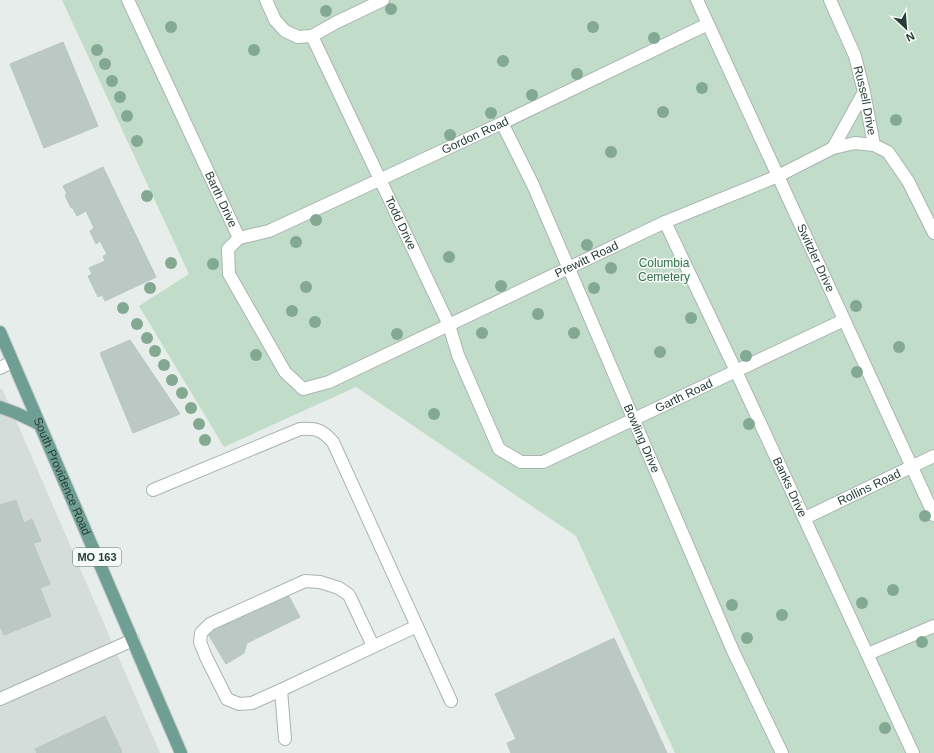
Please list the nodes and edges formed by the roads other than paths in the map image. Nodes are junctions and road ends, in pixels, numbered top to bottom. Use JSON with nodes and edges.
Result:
{"nodes":[{"id":1,"x":128,"y":0,"type":"edge"},
{"id":2,"x":266,"y":0,"type":"edge"},
{"id":3,"x":383,"y":0,"type":"edge"},
{"id":4,"x":697,"y":0,"type":"edge"},
{"id":5,"x":830,"y":0,"type":"edge"},
{"id":6,"x":708,"y":24,"type":"junction"},
{"id":7,"x":312,"y":36,"type":"junction"},
{"id":8,"x":864,"y":92,"type":"junction"},
{"id":9,"x":502,"y":123,"type":"junction"},
{"id":10,"x":874,"y":145,"type":"junction"},
{"id":11,"x":833,"y":148,"type":"junction"},
{"id":12,"x":778,"y":176,"type":"junction"},
{"id":13,"x":379,"y":180,"type":"junction"},
{"id":14,"x":665,"y":222,"type":"junction"},
{"id":15,"x":934,"y":233,"type":"edge"},
{"id":16,"x":239,"y":238,"type":"junction"},
{"id":17,"x":568,"y":268,"type":"junction"},
{"id":18,"x":844,"y":320,"type":"junction"},
{"id":19,"x":448,"y":325,"type":"junction"},
{"id":20,"x":0,"y":332,"type":"edge"},
{"id":21,"x":12,"y":362,"type":"junction"},
{"id":22,"x":0,"y":368,"type":"edge"},
{"id":23,"x":736,"y":371,"type":"junction"},
{"id":24,"x":303,"y":389,"type":"joint"},
{"id":25,"x":0,"y":408,"type":"edge"},
{"id":26,"x":634,"y":419,"type":"junction"},
{"id":27,"x":39,"y":424,"type":"junction"},
{"id":28,"x":934,"y":456,"type":"edge"},
{"id":29,"x":521,"y":462,"type":"joint"},
{"id":30,"x":911,"y":466,"type":"junction"},
{"id":31,"x":154,"y":490,"type":"dead end"},
{"id":32,"x":934,"y":516,"type":"edge"},
{"id":33,"x":805,"y":518,"type":"junction"},
{"id":34,"x":417,"y":626,"type":"junction"},
{"id":35,"x":934,"y":626,"type":"edge"},
{"id":36,"x":133,"y":640,"type":"junction"},
{"id":37,"x":374,"y":646,"type":"junction"},
{"id":38,"x":868,"y":654,"type":"junction"},
{"id":39,"x":281,"y":690,"type":"junction"},
{"id":40,"x":0,"y":699,"type":"edge"},
{"id":41,"x":451,"y":701,"type":"dead end"},
{"id":42,"x":285,"y":739,"type":"dead end"},
{"id":43,"x":181,"y":753,"type":"edge"},
{"id":44,"x":782,"y":753,"type":"edge"},
{"id":45,"x":913,"y":753,"type":"edge"}],
"edges":[{"from":1,"to":16,"type":"street","name":"Barth Drive"},
{"from":2,"to":7,"type":"street"},
{"from":3,"to":7,"type":"street"},
{"from":4,"to":6,"type":"street","name":"Switzler Drive"},
{"from":5,"to":8,"type":"street","name":"Russell Drive"},
{"from":6,"to":9,"type":"street","name":"Gordon Road"},
{"from":6,"to":12,"type":"street","name":"Switzler Drive"},
{"from":7,"to":13,"type":"street","name":"Todd Drive"},
{"from":8,"to":10,"type":"street","name":"Russell Drive"},
{"from":8,"to":11,"type":"street"},
{"from":9,"to":13,"type":"street","name":"Gordon Road"},
{"from":9,"to":17,"type":"street","name":"Bowling Drive"},
{"from":10,"to":11,"type":"street","name":"Prewitt Road"},
{"from":10,"to":15,"type":"street","name":"Russell Drive"},
{"from":11,"to":12,"type":"street","name":"Prewitt Road"},
{"from":12,"to":14,"type":"street","name":"Prewitt Road"},
{"from":12,"to":18,"type":"street","name":"Switzler Drive"},
{"from":13,"to":16,"type":"street","name":"Gordon Road"},
{"from":13,"to":19,"type":"street","name":"Todd Drive"},
{"from":14,"to":17,"type":"street","name":"Prewitt Road"},
{"from":14,"to":23,"type":"street","name":"Banks Drive"},
{"from":16,"to":24,"type":"street","name":"Barth Drive"},
{"from":17,"to":19,"type":"street","name":"Prewitt Road"},
{"from":17,"to":26,"type":"street","name":"Bowling Drive"},
{"from":18,"to":23,"type":"street","name":"Garth Road"},
{"from":18,"to":30,"type":"street","name":"Switzler Drive"},
{"from":19,"to":24,"type":"street","name":"Prewitt Road"},
{"from":19,"to":29,"type":"street","name":"Todd Drive"},
{"from":20,"to":21,"type":"main road","name":"South Providence Road","number":"MO 163"},
{"from":21,"to":22,"type":"street"},
{"from":21,"to":27,"type":"main road","name":"South Providence Road","number":"MO 163"},
{"from":23,"to":26,"type":"street","name":"Garth Road"},
{"from":23,"to":33,"type":"street","name":"Banks Drive"},
{"from":25,"to":27,"type":"main road"},
{"from":26,"to":29,"type":"street","name":"Garth Road"},
{"from":26,"to":44,"type":"street","name":"Bowling Drive"},
{"from":27,"to":36,"type":"main road","name":"South Providence Road","number":"MO 163"},
{"from":28,"to":30,"type":"street","name":"Rollins Road"},
{"from":30,"to":32,"type":"street","name":"Switzler Drive"},
{"from":30,"to":33,"type":"street","name":"Rollins Road"},
{"from":31,"to":34,"type":"street"},
{"from":33,"to":38,"type":"street","name":"Banks Drive"},
{"from":34,"to":37,"type":"street"},
{"from":34,"to":41,"type":"street"},
{"from":35,"to":38,"type":"street"},
{"from":36,"to":40,"type":"street"},
{"from":36,"to":43,"type":"main road","name":"South Providence Road","number":"MO 163"},
{"from":37,"to":39,"type":"street"},
{"from":37,"to":39,"type":"street"},
{"from":38,"to":45,"type":"street","name":"Banks Drive"},
{"from":39,"to":42,"type":"street"}]}
